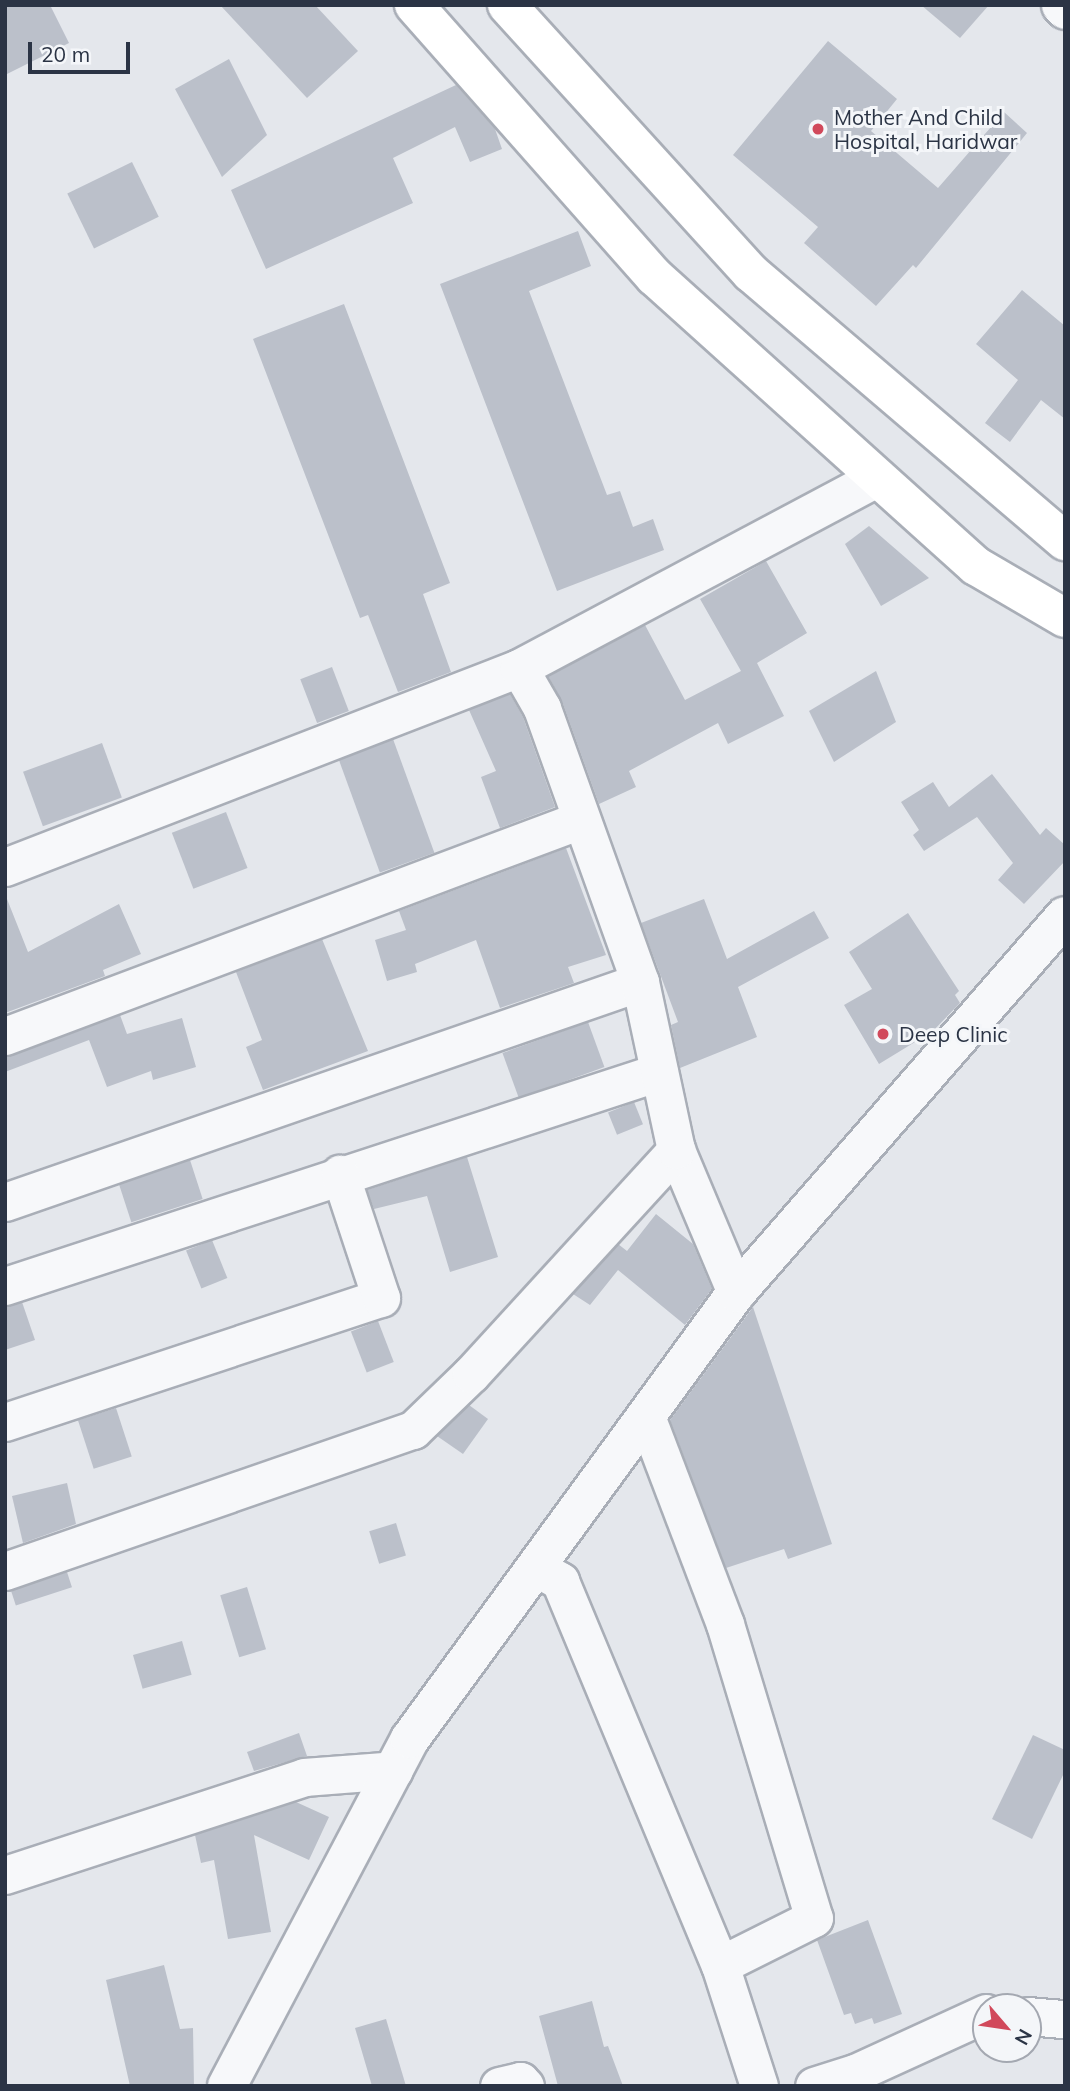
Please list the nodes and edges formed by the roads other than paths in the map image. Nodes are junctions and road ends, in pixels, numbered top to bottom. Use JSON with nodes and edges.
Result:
{"nodes":[{"id":1,"x":414,"y":5,"type":"edge"},
{"id":2,"x":507,"y":5,"type":"edge"},
{"id":3,"x":1060,"y":5,"type":"edge"},
{"id":4,"x":1065,"y":10,"type":"edge"},
{"id":5,"x":877,"y":478,"type":"junction"},
{"id":6,"x":1065,"y":541,"type":"edge"},
{"id":7,"x":1065,"y":618,"type":"edge"},
{"id":8,"x":519,"y":668,"type":"junction"},
{"id":9,"x":580,"y":820,"type":"junction"},
{"id":10,"x":5,"y":867,"type":"edge"},
{"id":11,"x":1065,"y":916,"type":"edge"},
{"id":12,"x":640,"y":982,"type":"junction"},
{"id":13,"x":5,"y":1036,"type":"edge"},
{"id":14,"x":659,"y":1072,"type":"junction"},
{"id":15,"x":676,"y":1150,"type":"junction"},
{"id":16,"x":340,"y":1174,"type":"junction"},
{"id":17,"x":5,"y":1202,"type":"edge"},
{"id":18,"x":5,"y":1286,"type":"edge"},
{"id":19,"x":736,"y":1293,"type":"junction"},
{"id":20,"x":646,"y":1416,"type":"junction"},
{"id":21,"x":5,"y":1422,"type":"edge"},
{"id":22,"x":535,"y":1567,"type":"junction"},
{"id":23,"x":5,"y":1571,"type":"edge"},
{"id":24,"x":394,"y":1770,"type":"junction"},
{"id":25,"x":7,"y":1869,"type":"edge"},
{"id":26,"x":720,"y":1965,"type":"junction"},
{"id":27,"x":1042,"y":2018,"type":"edge"},
{"id":28,"x":972,"y":2019,"type":"edge"},
{"id":29,"x":1065,"y":2020,"type":"edge"},
{"id":30,"x":227,"y":2086,"type":"edge"},
{"id":31,"x":499,"y":2086,"type":"edge"},
{"id":32,"x":524,"y":2086,"type":"edge"},
{"id":33,"x":760,"y":2086,"type":"edge"},
{"id":34,"x":814,"y":2086,"type":"edge"}],
"edges":[{"from":1,"to":5,"type":"main road"},
{"from":2,"to":6,"type":"main road"},
{"from":3,"to":4,"type":"street"},
{"from":5,"to":7,"type":"main road"},
{"from":5,"to":8,"type":"street"},
{"from":8,"to":9,"type":"street"},
{"from":8,"to":10,"type":"street"},
{"from":9,"to":12,"type":"street"},
{"from":9,"to":13,"type":"street"},
{"from":11,"to":19,"type":"street"},
{"from":12,"to":14,"type":"street"},
{"from":12,"to":17,"type":"street"},
{"from":14,"to":15,"type":"street"},
{"from":14,"to":16,"type":"street"},
{"from":15,"to":19,"type":"street"},
{"from":15,"to":23,"type":"street"},
{"from":16,"to":18,"type":"street"},
{"from":16,"to":21,"type":"street"},
{"from":19,"to":20,"type":"street"},
{"from":20,"to":22,"type":"street"},
{"from":20,"to":26,"type":"street"},
{"from":22,"to":24,"type":"street"},
{"from":22,"to":26,"type":"street"},
{"from":24,"to":25,"type":"street"},
{"from":24,"to":30,"type":"street"},
{"from":26,"to":33,"type":"street"},
{"from":27,"to":29,"type":"street"},
{"from":28,"to":34,"type":"street"},
{"from":31,"to":32,"type":"street"}]}
